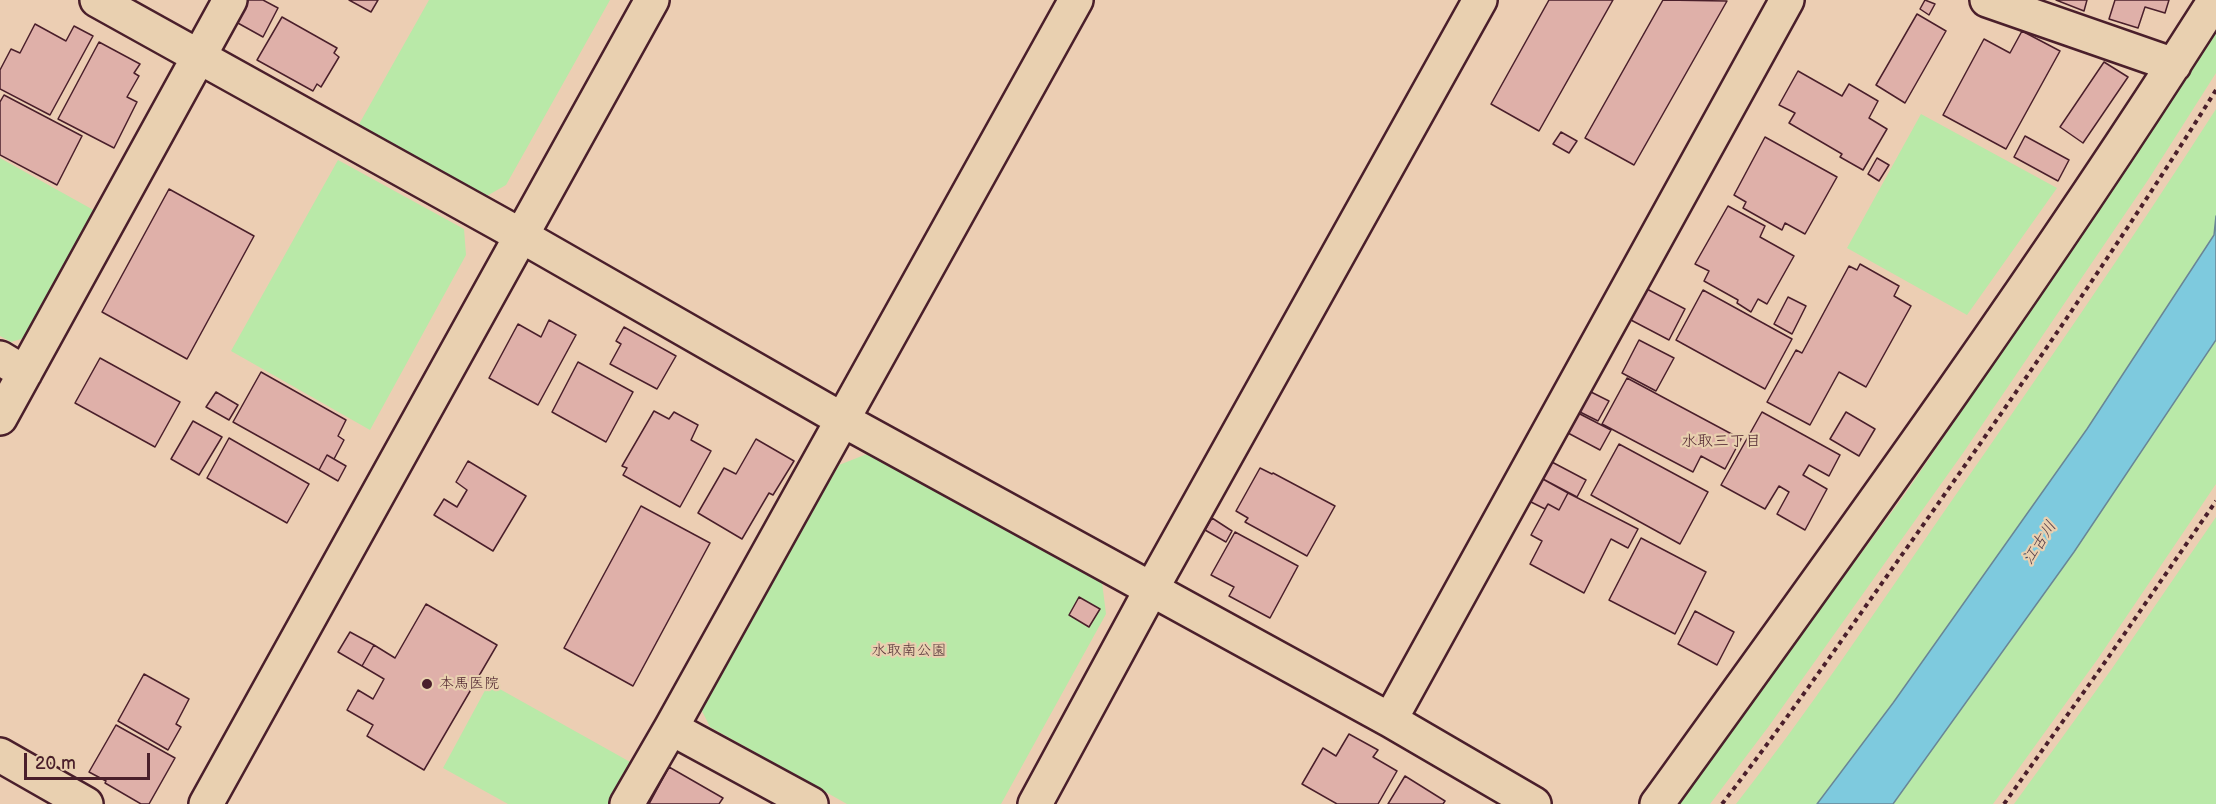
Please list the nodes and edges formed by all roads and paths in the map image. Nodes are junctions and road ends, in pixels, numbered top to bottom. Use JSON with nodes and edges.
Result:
{"nodes":[{"id":1,"x":97,"y":0,"type":"edge"},
{"id":2,"x":230,"y":0,"type":"edge"},
{"id":3,"x":652,"y":0,"type":"edge"},
{"id":4,"x":1076,"y":0,"type":"edge"},
{"id":5,"x":1480,"y":0,"type":"edge"},
{"id":6,"x":1787,"y":0,"type":"edge"},
{"id":7,"x":1987,"y":0,"type":"edge"},
{"id":8,"x":2215,"y":0,"type":"edge"},
{"id":9,"x":200,"y":57,"type":"junction"},
{"id":10,"x":2174,"y":65,"type":"junction"},
{"id":11,"x":2216,"y":90,"type":"edge"},
{"id":12,"x":520,"y":235,"type":"junction"},
{"id":13,"x":13,"y":365,"type":"edge"},
{"id":14,"x":0,"y":418,"type":"edge"},
{"id":15,"x":843,"y":420,"type":"junction"},
{"id":16,"x":2216,"y":501,"type":"edge"},
{"id":17,"x":1152,"y":588,"type":"junction"},
{"id":18,"x":1390,"y":720,"type":"junction"},
{"id":19,"x":671,"y":728,"type":"junction"},
{"id":20,"x":0,"y":756,"type":"edge"},
{"id":21,"x":86,"y":804,"type":"edge"},
{"id":22,"x":206,"y":804,"type":"edge"},
{"id":23,"x":627,"y":804,"type":"edge"},
{"id":24,"x":811,"y":804,"type":"edge"},
{"id":25,"x":1035,"y":804,"type":"edge"},
{"id":26,"x":1534,"y":804,"type":"edge"},
{"id":27,"x":1657,"y":804,"type":"edge"},
{"id":28,"x":1722,"y":804,"type":"edge"},
{"id":29,"x":2004,"y":804,"type":"edge"}],
"edges":[{"from":1,"to":9,"type":"street"},
{"from":2,"to":9,"type":"street"},
{"from":3,"to":12,"type":"street"},
{"from":4,"to":15,"type":"street"},
{"from":5,"to":17,"type":"street"},
{"from":6,"to":18,"type":"street"},
{"from":7,"to":10,"type":"street"},
{"from":8,"to":10,"type":"street"},
{"from":9,"to":12,"type":"street"},
{"from":9,"to":13,"type":"street"},
{"from":10,"to":27,"type":"street"},
{"from":11,"to":28,"type":"path"},
{"from":12,"to":15,"type":"street"},
{"from":12,"to":22,"type":"street"},
{"from":13,"to":14,"type":"street"},
{"from":15,"to":17,"type":"street"},
{"from":15,"to":19,"type":"street"},
{"from":16,"to":29,"type":"path"},
{"from":17,"to":18,"type":"street"},
{"from":17,"to":25,"type":"street"},
{"from":18,"to":26,"type":"street"},
{"from":19,"to":23,"type":"street"},
{"from":19,"to":24,"type":"street"},
{"from":20,"to":21,"type":"street"}]}
